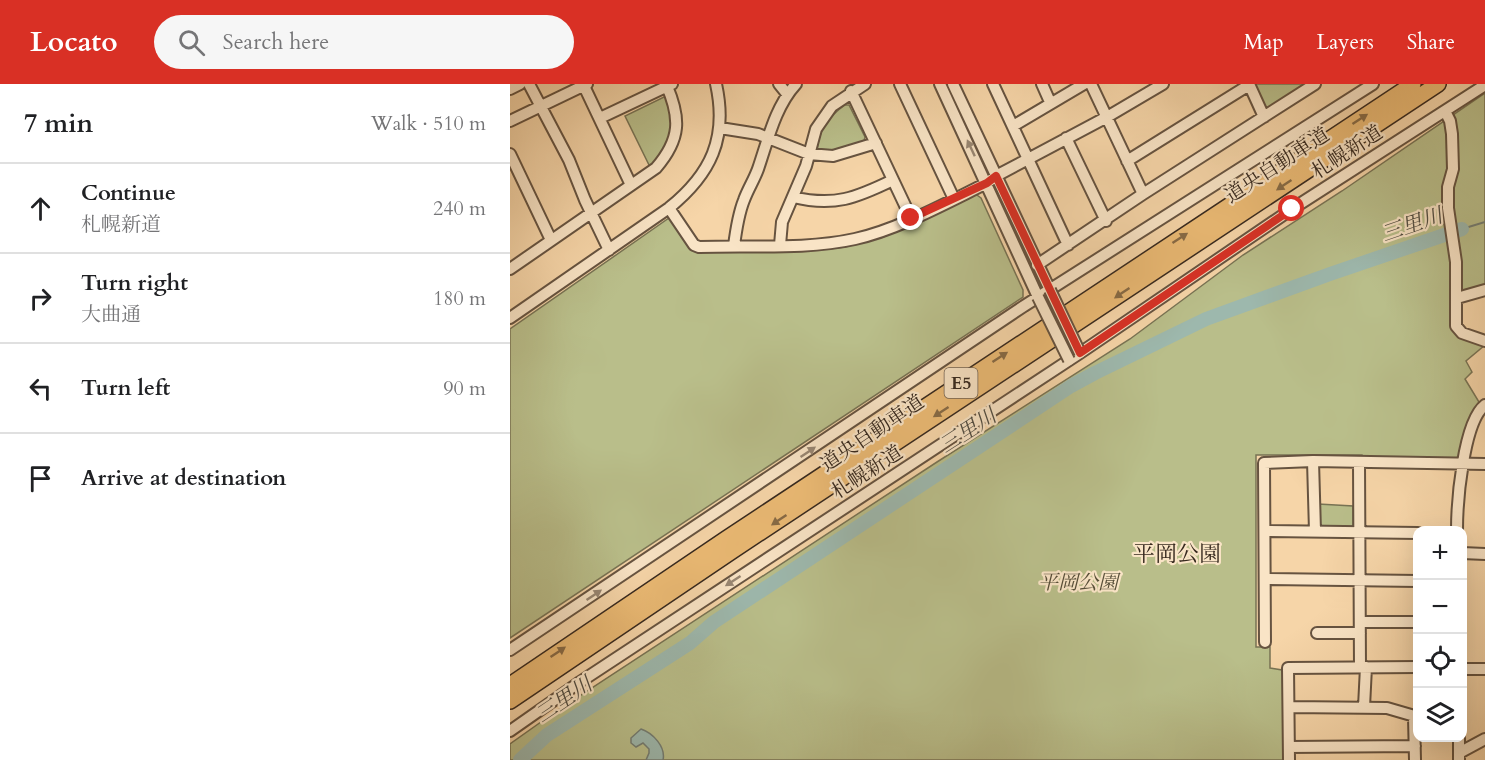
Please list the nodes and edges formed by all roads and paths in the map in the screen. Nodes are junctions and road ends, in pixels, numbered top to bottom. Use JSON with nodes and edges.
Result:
{"nodes":[{"id":1,"x":520,"y":84,"type":"edge"},
{"id":2,"x":529,"y":84,"type":"edge"},
{"id":3,"x":716,"y":84,"type":"edge"},
{"id":4,"x":779,"y":84,"type":"edge"},
{"id":5,"x":796,"y":84,"type":"edge"},
{"id":6,"x":865,"y":84,"type":"edge"},
{"id":7,"x":900,"y":84,"type":"edge"},
{"id":8,"x":940,"y":84,"type":"edge"},
{"id":9,"x":953,"y":84,"type":"edge"},
{"id":10,"x":993,"y":84,"type":"edge"},
{"id":11,"x":1042,"y":84,"type":"edge"},
{"id":12,"x":1084,"y":84,"type":"edge"},
{"id":13,"x":1091,"y":84,"type":"edge"},
{"id":14,"x":1140,"y":84,"type":"edge"},
{"id":15,"x":1163,"y":84,"type":"edge"},
{"id":16,"x":1315,"y":84,"type":"edge"},
{"id":17,"x":1373,"y":84,"type":"edge"},
{"id":18,"x":1413,"y":84,"type":"edge"},
{"id":19,"x":1438,"y":84,"type":"edge"},
{"id":20,"x":585,"y":85,"type":"edge"},
{"id":21,"x":668,"y":85,"type":"edge"},
{"id":22,"x":1249,"y":85,"type":"edge"},
{"id":23,"x":1485,"y":85,"type":"edge"},
{"id":24,"x":510,"y":89,"type":"edge"},
{"id":25,"x":851,"y":92,"type":"junction"},
{"id":26,"x":787,"y":94,"type":"junction"},
{"id":27,"x":1145,"y":95,"type":"junction"},
{"id":28,"x":1050,"y":102,"type":"junction"},
{"id":29,"x":542,"y":106,"type":"junction"},
{"id":30,"x":1445,"y":111,"type":"junction"},
{"id":31,"x":1107,"y":117,"type":"junction"},
{"id":32,"x":1264,"y":117,"type":"junction"},
{"id":33,"x":600,"y":118,"type":"junction"},
{"id":34,"x":510,"y":121,"type":"edge"},
{"id":35,"x":1012,"y":126,"type":"junction"},
{"id":36,"x":720,"y":128,"type":"junction"},
{"id":37,"x":769,"y":137,"type":"junction"},
{"id":38,"x":1066,"y":138,"type":"junction"},
{"id":39,"x":876,"y":143,"type":"junction"},
{"id":40,"x":510,"y":154,"type":"edge"},
{"id":41,"x":809,"y":154,"type":"junction"},
{"id":42,"x":1028,"y":159,"type":"junction"},
{"id":43,"x":1127,"y":161,"type":"junction"},
{"id":44,"x":996,"y":176,"type":"junction"},
{"id":45,"x":893,"y":180,"type":"junction"},
{"id":46,"x":987,"y":183,"type":"junction"},
{"id":47,"x":631,"y":185,"type":"junction"},
{"id":48,"x":1143,"y":194,"type":"junction"},
{"id":49,"x":793,"y":197,"type":"junction"},
{"id":50,"x":954,"y":199,"type":"junction"},
{"id":51,"x":669,"y":208,"type":"junction"},
{"id":52,"x":591,"y":212,"type":"junction"},
{"id":53,"x":911,"y":218,"type":"junction"},
{"id":54,"x":1106,"y":221,"type":"junction"},
{"id":55,"x":551,"y":240,"type":"junction"},
{"id":56,"x":780,"y":245,"type":"junction"},
{"id":57,"x":1068,"y":245,"type":"junction"},
{"id":58,"x":734,"y":246,"type":"junction"},
{"id":59,"x":609,"y":250,"type":"junction"},
{"id":60,"x":512,"y":264,"type":"edge"},
{"id":61,"x":1037,"y":265,"type":"junction"},
{"id":62,"x":1050,"y":290,"type":"junction"},
{"id":63,"x":1485,"y":290,"type":"edge"},
{"id":64,"x":1038,"y":297,"type":"junction"},
{"id":65,"x":1456,"y":298,"type":"junction"},
{"id":66,"x":510,"y":318,"type":"edge"},
{"id":67,"x":1485,"y":341,"type":"edge"},
{"id":68,"x":1080,"y":353,"type":"junction"},
{"id":69,"x":1069,"y":360,"type":"junction"},
{"id":70,"x":1485,"y":405,"type":"edge"},
{"id":71,"x":1313,"y":461,"type":"junction"},
{"id":72,"x":1359,"y":462,"type":"junction"},
{"id":73,"x":1463,"y":463,"type":"junction"},
{"id":74,"x":1485,"y":464,"type":"edge"},
{"id":75,"x":1457,"y":526,"type":"edge"},
{"id":76,"x":1265,"y":531,"type":"junction"},
{"id":77,"x":1315,"y":531,"type":"junction"},
{"id":78,"x":1360,"y":532,"type":"junction"},
{"id":79,"x":1413,"y":533,"type":"edge"},
{"id":80,"x":1467,"y":553,"type":"edge"},
{"id":81,"x":1485,"y":554,"type":"edge"},
{"id":82,"x":1265,"y":579,"type":"junction"},
{"id":83,"x":1360,"y":580,"type":"junction"},
{"id":84,"x":1413,"y":581,"type":"edge"},
{"id":85,"x":1413,"y":623,"type":"edge"},
{"id":86,"x":1360,"y":628,"type":"junction"},
{"id":87,"x":1317,"y":633,"type":"dead end"},
{"id":88,"x":1265,"y":642,"type":"dead end"},
{"id":89,"x":510,"y":650,"type":"edge"},
{"id":90,"x":1363,"y":667,"type":"junction"},
{"id":91,"x":1413,"y":667,"type":"edge"},
{"id":92,"x":1467,"y":669,"type":"edge"},
{"id":93,"x":1485,"y":669,"type":"edge"},
{"id":94,"x":510,"y":685,"type":"edge"},
{"id":95,"x":510,"y":701,"type":"edge"},
{"id":96,"x":1364,"y":706,"type":"junction"},
{"id":97,"x":1289,"y":707,"type":"junction"},
{"id":98,"x":1413,"y":716,"type":"edge"},
{"id":99,"x":510,"y":731,"type":"edge"},
{"id":100,"x":1485,"y":739,"type":"edge"},
{"id":101,"x":1415,"y":742,"type":"edge"},
{"id":102,"x":1415,"y":746,"type":"junction"},
{"id":103,"x":1289,"y":747,"type":"junction"},
{"id":104,"x":1459,"y":756,"type":"edge"},
{"id":105,"x":1289,"y":760,"type":"edge"},
{"id":106,"x":1415,"y":760,"type":"edge"}],
"edges":[{"from":1,"to":24,"type":"street"},
{"from":2,"to":29,"type":"street"},
{"from":3,"to":36,"type":"street"},
{"from":4,"to":26,"type":"street"},
{"from":5,"to":26,"type":"street"},
{"from":6,"to":25,"type":"street"},
{"from":7,"to":50,"type":"street"},
{"from":46,"to":8,"type":"street","one_way":true},
{"from":9,"to":44,"type":"street"},
{"from":10,"to":35,"type":"street"},
{"from":11,"to":28,"type":"street"},
{"from":12,"to":28,"type":"street"},
{"from":13,"to":31,"type":"street"},
{"from":14,"to":27,"type":"street"},
{"from":15,"to":27,"type":"street"},
{"from":16,"to":32,"type":"street"},
{"from":17,"to":62,"type":"street"},
{"from":94,"to":18,"type":"highway","name":"道央自動車道","number":"E5","one_way":true},
{"from":19,"to":95,"type":"highway","name":"道央自動車道","number":"E5","one_way":true},
{"from":20,"to":29,"type":"street"},
{"from":20,"to":33,"type":"street"},
{"from":21,"to":33,"type":"street"},
{"from":21,"to":47,"type":"street"},
{"from":22,"to":32,"type":"street"},
{"from":22,"to":43,"type":"street"},
{"from":23,"to":30,"type":"street","name":"札幌新道"},
{"from":25,"to":39,"type":"street"},
{"from":25,"to":41,"type":"street"},
{"from":26,"to":37,"type":"street"},
{"from":27,"to":31,"type":"street"},
{"from":28,"to":35,"type":"street"},
{"from":29,"to":34,"type":"street"},
{"from":29,"to":52,"type":"street"},
{"from":30,"to":65,"type":"street"},
{"from":30,"to":68,"type":"street","name":"札幌新道"},
{"from":31,"to":38,"type":"street"},
{"from":31,"to":43,"type":"street"},
{"from":32,"to":48,"type":"street"},
{"from":33,"to":47,"type":"street"},
{"from":35,"to":42,"type":"street"},
{"from":36,"to":37,"type":"street"},
{"from":36,"to":51,"type":"street"},
{"from":37,"to":41,"type":"street"},
{"from":37,"to":58,"type":"street"},
{"from":38,"to":42,"type":"street"},
{"from":38,"to":54,"type":"street"},
{"from":39,"to":41,"type":"street"},
{"from":39,"to":45,"type":"street"},
{"from":40,"to":55,"type":"street"},
{"from":41,"to":49,"type":"street"},
{"from":42,"to":44,"type":"street"},
{"from":42,"to":57,"type":"street"},
{"from":43,"to":48,"type":"street"},
{"from":44,"to":46,"type":"street"},
{"from":44,"to":61,"type":"street"},
{"from":45,"to":49,"type":"street"},
{"from":45,"to":53,"type":"street"},
{"from":46,"to":50,"type":"street"},
{"from":46,"to":64,"type":"street"},
{"from":47,"to":52,"type":"street"},
{"from":48,"to":54,"type":"street"},
{"from":49,"to":56,"type":"street"},
{"from":50,"to":53,"type":"street"},
{"from":51,"to":58,"type":"street"},
{"from":51,"to":59,"type":"street"},
{"from":52,"to":55,"type":"street"},
{"from":52,"to":59,"type":"street"},
{"from":53,"to":56,"type":"street"},
{"from":54,"to":57,"type":"street"},
{"from":55,"to":60,"type":"street"},
{"from":56,"to":58,"type":"street"},
{"from":57,"to":61,"type":"street"},
{"from":59,"to":66,"type":"street"},
{"from":61,"to":62,"type":"street"},
{"from":62,"to":64,"type":"street"},
{"from":62,"to":68,"type":"street","bridge":true},
{"from":63,"to":65,"type":"street"},
{"from":64,"to":69,"type":"street","bridge":true},
{"from":89,"to":64,"type":"street","one_way":true},
{"from":65,"to":67,"type":"street"},
{"from":68,"to":69,"type":"street","name":"札幌新道"},
{"from":69,"to":99,"type":"street","name":"札幌新道","one_way":true},
{"from":70,"to":73,"type":"street"},
{"from":71,"to":72,"type":"street"},
{"from":71,"to":76,"type":"street"},
{"from":71,"to":77,"type":"street"},
{"from":72,"to":73,"type":"street"},
{"from":72,"to":78,"type":"street"},
{"from":73,"to":74,"type":"street"},
{"from":73,"to":75,"type":"street"},
{"from":76,"to":77,"type":"street"},
{"from":76,"to":82,"type":"street"},
{"from":77,"to":78,"type":"street"},
{"from":78,"to":79,"type":"street"},
{"from":78,"to":83,"type":"street"},
{"from":80,"to":81,"type":"street"},
{"from":82,"to":83,"type":"street"},
{"from":82,"to":88,"type":"street"},
{"from":83,"to":84,"type":"street"},
{"from":83,"to":86,"type":"street"},
{"from":85,"to":86,"type":"street"},
{"from":86,"to":87,"type":"street"},
{"from":86,"to":90,"type":"street"},
{"from":90,"to":91,"type":"street"},
{"from":90,"to":96,"type":"street"},
{"from":90,"to":97,"type":"street"},
{"from":92,"to":93,"type":"street"},
{"from":96,"to":97,"type":"street"},
{"from":96,"to":98,"type":"street"},
{"from":97,"to":103,"type":"street"},
{"from":100,"to":104,"type":"street"},
{"from":101,"to":102,"type":"street"},
{"from":102,"to":103,"type":"street"},
{"from":102,"to":106,"type":"street"},
{"from":103,"to":105,"type":"street"}]}
